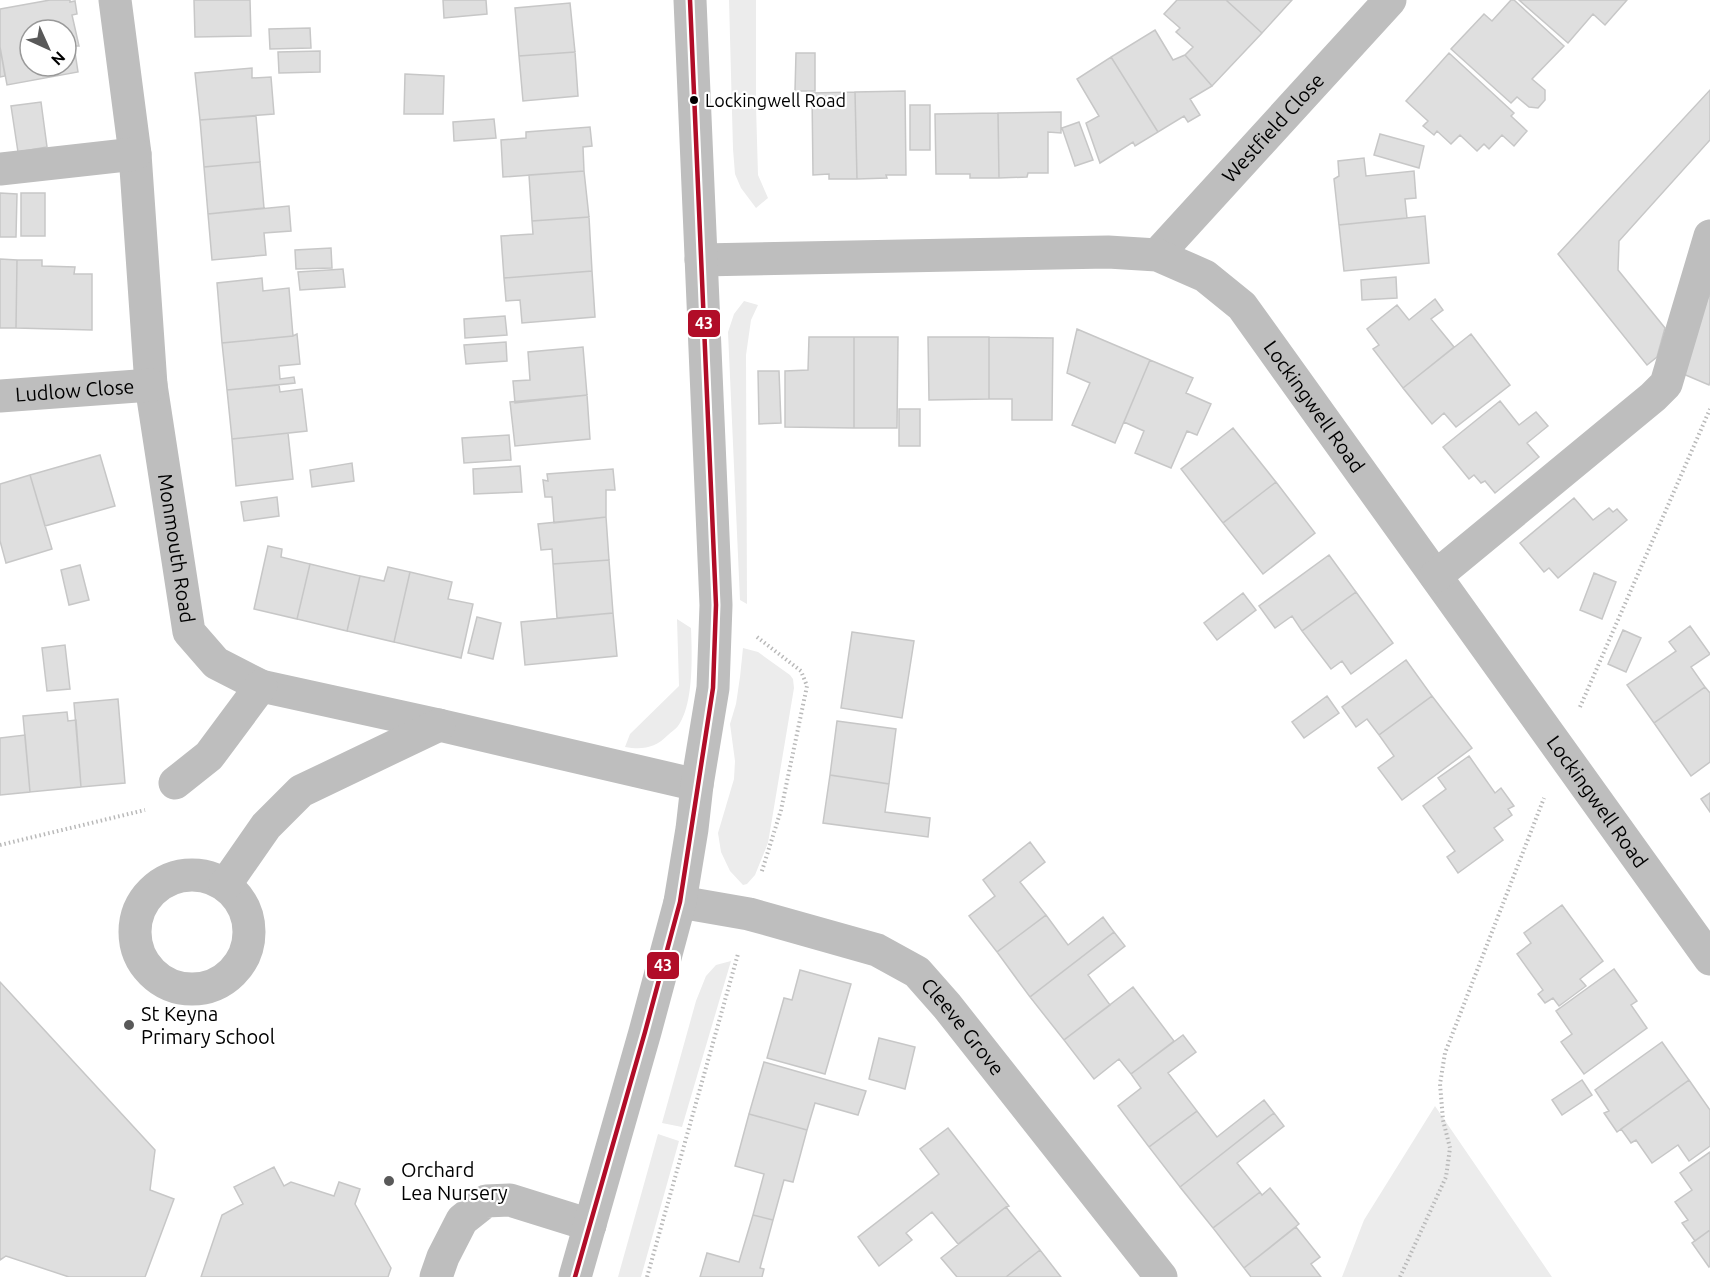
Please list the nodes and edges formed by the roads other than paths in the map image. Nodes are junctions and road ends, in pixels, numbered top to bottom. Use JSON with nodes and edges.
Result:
{"nodes":[{"id":1,"x":115,"y":0,"type":"edge"},
{"id":2,"x":690,"y":0,"type":"edge"},
{"id":3,"x":1390,"y":0,"type":"edge"},
{"id":4,"x":135,"y":154,"type":"junction"},
{"id":5,"x":0,"y":169,"type":"edge"},
{"id":6,"x":1710,"y":236,"type":"edge"},
{"id":7,"x":1157,"y":255,"type":"junction"},
{"id":8,"x":701,"y":260,"type":"junction"},
{"id":9,"x":151,"y":385,"type":"junction"},
{"id":10,"x":0,"y":396,"type":"edge"},
{"id":11,"x":1436,"y":576,"type":"junction"},
{"id":12,"x":261,"y":686,"type":"junction"},
{"id":13,"x":439,"y":725,"type":"junction"},
{"id":14,"x":175,"y":783,"type":"road end"},
{"id":15,"x":697,"y":785,"type":"junction"},
{"id":16,"x":225,"y":885,"type":"dead end"},
{"id":17,"x":680,"y":902,"type":"junction"},
{"id":18,"x":1710,"y":959,"type":"edge"},
{"id":19,"x":590,"y":1225,"type":"junction"},
{"id":20,"x":436,"y":1277,"type":"edge"},
{"id":21,"x":575,"y":1277,"type":"edge"},
{"id":22,"x":1161,"y":1277,"type":"edge"}],
"edges":[{"from":1,"to":4,"type":"street","name":"Monmouth Road"},
{"from":2,"to":8,"type":"street"},
{"from":3,"to":7,"type":"street","name":"Westfield Close"},
{"from":4,"to":5,"type":"street"},
{"from":4,"to":9,"type":"street","name":"Monmouth Road"},
{"from":6,"to":11,"type":"street"},
{"from":7,"to":8,"type":"street","name":"Lockingwell Road"},
{"from":7,"to":11,"type":"street","name":"Lockingwell Road"},
{"from":8,"to":15,"type":"street"},
{"from":9,"to":10,"type":"street","name":"Ludlow Close"},
{"from":9,"to":12,"type":"street","name":"Monmouth Road"},
{"from":11,"to":18,"type":"street","name":"Lockingwell Road"},
{"from":12,"to":13,"type":"street","name":"Monmouth Road"},
{"from":12,"to":14,"type":"street"},
{"from":13,"to":15,"type":"street","name":"Monmouth Road"},
{"from":13,"to":16,"type":"street"},
{"from":15,"to":17,"type":"street"},
{"from":17,"to":19,"type":"street"},
{"from":17,"to":22,"type":"street","name":"Cleeve Grove"},
{"from":19,"to":20,"type":"street"},
{"from":19,"to":21,"type":"street"}]}
